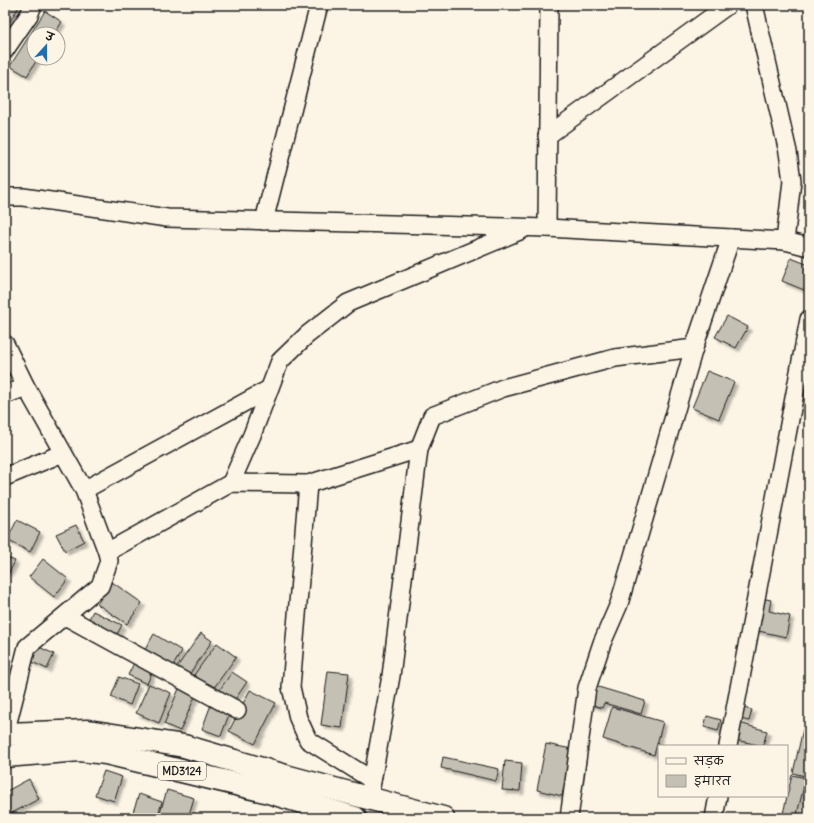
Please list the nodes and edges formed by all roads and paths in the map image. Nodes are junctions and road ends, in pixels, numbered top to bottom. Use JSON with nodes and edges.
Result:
{"nodes":[{"id":1,"x":33,"y":5,"type":"edge"},
{"id":2,"x":319,"y":5,"type":"edge"},
{"id":3,"x":549,"y":5,"type":"edge"},
{"id":4,"x":728,"y":5,"type":"edge"},
{"id":5,"x":754,"y":5,"type":"edge"},
{"id":6,"x":706,"y":12,"type":"edge"},
{"id":7,"x":5,"y":50,"type":"edge"},
{"id":8,"x":547,"y":136,"type":"junction"},
{"id":9,"x":5,"y":197,"type":"edge"},
{"id":10,"x":264,"y":221,"type":"junction"},
{"id":11,"x":527,"y":228,"type":"junction"},
{"id":12,"x":547,"y":228,"type":"junction"},
{"id":13,"x":731,"y":238,"type":"junction"},
{"id":14,"x":785,"y":241,"type":"junction"},
{"id":15,"x":809,"y":247,"type":"edge"},
{"id":16,"x":809,"y":319,"type":"edge"},
{"id":17,"x":5,"y":344,"type":"edge"},
{"id":18,"x":694,"y":348,"type":"junction"},
{"id":19,"x":26,"y":387,"type":"junction"},
{"id":20,"x":269,"y":389,"type":"junction"},
{"id":21,"x":6,"y":393,"type":"edge"},
{"id":22,"x":419,"y":448,"type":"junction"},
{"id":23,"x":63,"y":452,"type":"junction"},
{"id":24,"x":5,"y":477,"type":"edge"},
{"id":25,"x":231,"y":484,"type":"junction"},
{"id":26,"x":308,"y":484,"type":"junction"},
{"id":27,"x":84,"y":490,"type":"junction"},
{"id":28,"x":108,"y":552,"type":"junction"},
{"id":29,"x":65,"y":616,"type":"junction"},
{"id":30,"x":237,"y":710,"type":"dead end"},
{"id":31,"x":5,"y":734,"type":"edge"},
{"id":32,"x":728,"y":745,"type":"edge"},
{"id":33,"x":5,"y":756,"type":"edge"},
{"id":34,"x":370,"y":789,"type":"junction"},
{"id":35,"x":718,"y":797,"type":"edge"},
{"id":36,"x":355,"y":818,"type":"edge"},
{"id":37,"x":444,"y":818,"type":"edge"},
{"id":38,"x":569,"y":818,"type":"edge"},
{"id":39,"x":714,"y":818,"type":"edge"}],
"edges":[{"from":1,"to":7,"type":"street"},
{"from":2,"to":10,"type":"street"},
{"from":3,"to":8,"type":"street"},
{"from":4,"to":6,"type":"street"},
{"from":5,"to":14,"type":"street"},
{"from":6,"to":8,"type":"street"},
{"from":8,"to":12,"type":"street"},
{"from":9,"to":10,"type":"street"},
{"from":10,"to":11,"type":"street"},
{"from":11,"to":12,"type":"street"},
{"from":11,"to":20,"type":"street"},
{"from":12,"to":13,"type":"street"},
{"from":13,"to":14,"type":"street"},
{"from":13,"to":18,"type":"street"},
{"from":14,"to":15,"type":"street"},
{"from":16,"to":32,"type":"street"},
{"from":17,"to":19,"type":"street"},
{"from":18,"to":22,"type":"street"},
{"from":18,"to":38,"type":"street"},
{"from":19,"to":21,"type":"street"},
{"from":19,"to":23,"type":"street"},
{"from":20,"to":25,"type":"street"},
{"from":20,"to":27,"type":"street"},
{"from":22,"to":26,"type":"street"},
{"from":22,"to":34,"type":"street"},
{"from":23,"to":24,"type":"street"},
{"from":23,"to":27,"type":"street"},
{"from":25,"to":26,"type":"street"},
{"from":25,"to":28,"type":"street"},
{"from":26,"to":34,"type":"street"},
{"from":27,"to":28,"type":"street"},
{"from":28,"to":29,"type":"street"},
{"from":29,"to":30,"type":"street"},
{"from":29,"to":31,"type":"street"},
{"from":31,"to":34,"type":"main road"},
{"from":33,"to":36,"type":"main road","number":"MD3124"},
{"from":34,"to":37,"type":"main road"},
{"from":35,"to":39,"type":"street"}]}
